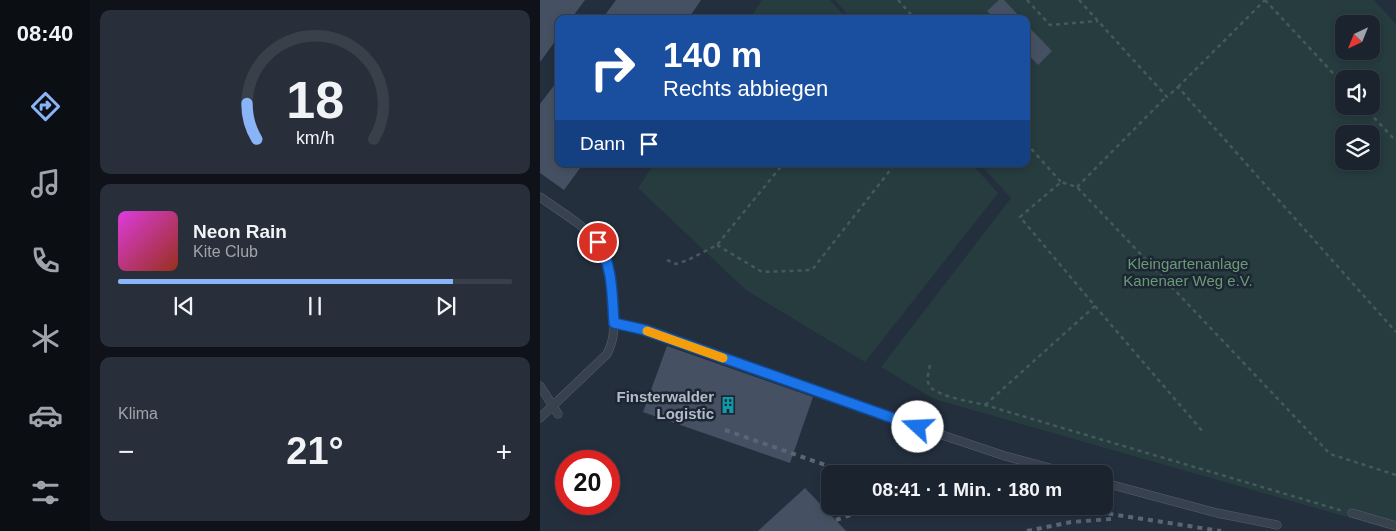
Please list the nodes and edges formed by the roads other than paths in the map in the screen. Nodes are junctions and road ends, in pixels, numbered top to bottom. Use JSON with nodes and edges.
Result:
{"nodes":[{"id":1,"x":540,"y":197,"type":"edge"},
{"id":2,"x":614,"y":323,"type":"junction"},
{"id":3,"x":540,"y":386,"type":"edge"},
{"id":4,"x":553,"y":406,"type":"junction"},
{"id":5,"x":558,"y":414,"type":"dead end"},
{"id":6,"x":540,"y":418,"type":"edge"},
{"id":7,"x":1038,"y":465,"type":"edge"},
{"id":8,"x":1113,"y":485,"type":"edge"},
{"id":9,"x":1352,"y":513,"type":"road end"},
{"id":10,"x":1277,"y":525,"type":"dead end"},
{"id":11,"x":1396,"y":526,"type":"edge"}],
"edges":[{"from":1,"to":2,"type":"lane"},
{"from":2,"to":4,"type":"lane"},
{"from":2,"to":7,"type":"lane"},
{"from":3,"to":4,"type":"lane"},
{"from":4,"to":5,"type":"lane"},
{"from":4,"to":6,"type":"lane"},
{"from":8,"to":10,"type":"lane"},
{"from":9,"to":11,"type":"lane"}]}
